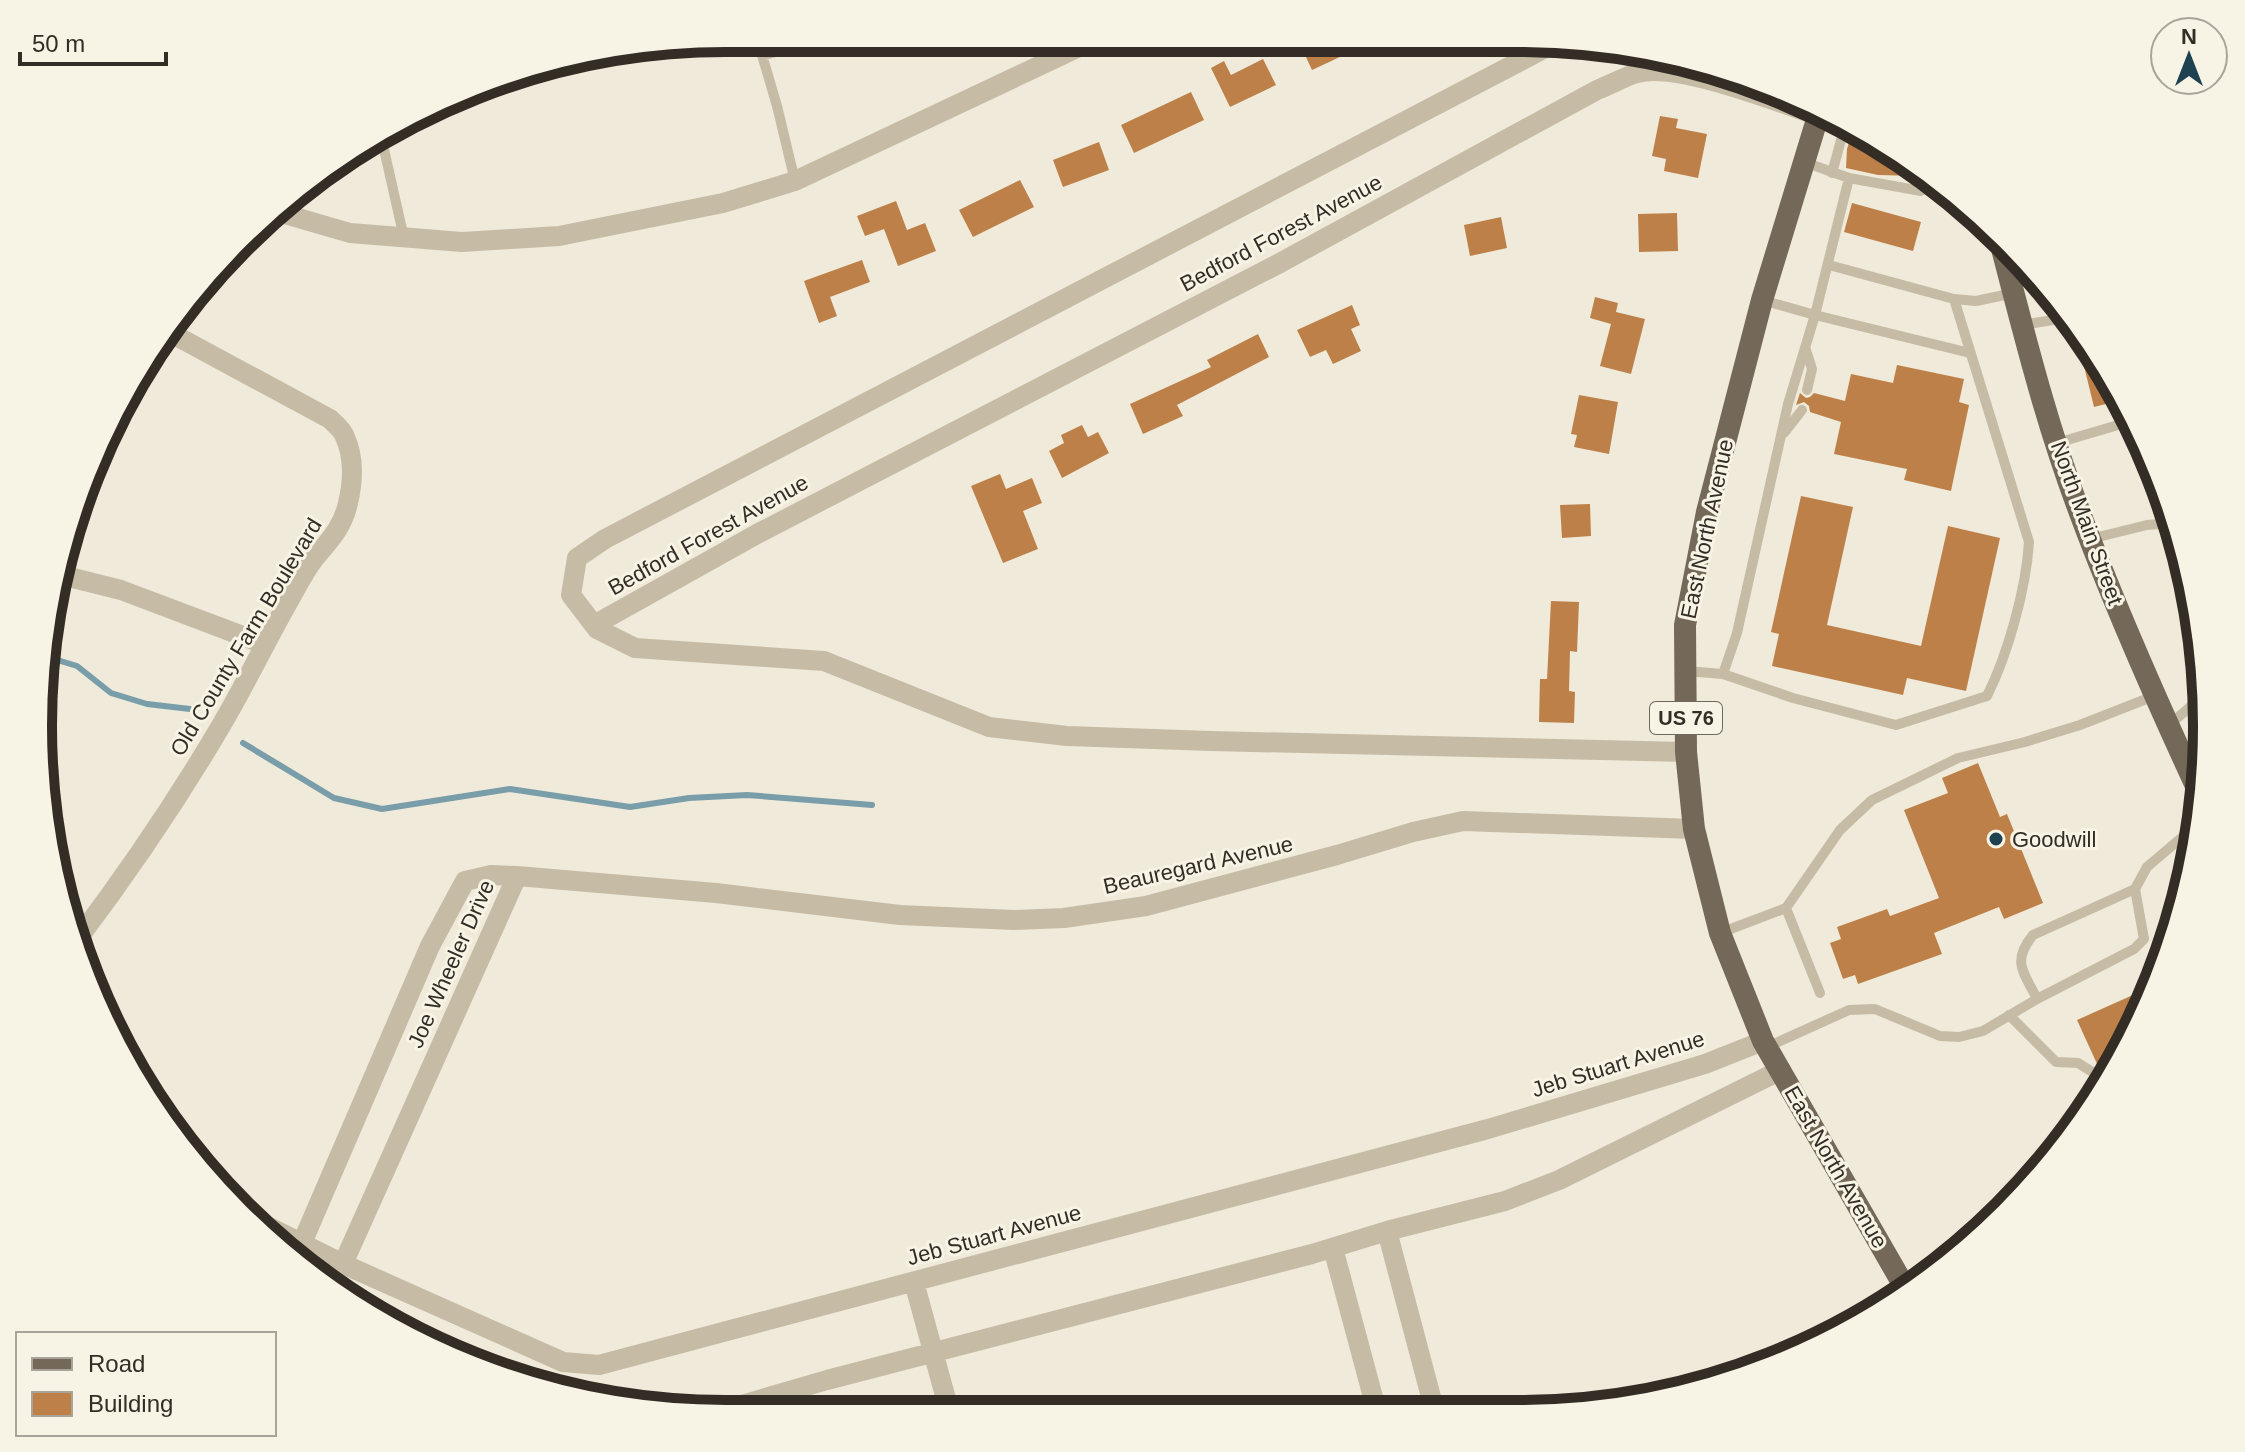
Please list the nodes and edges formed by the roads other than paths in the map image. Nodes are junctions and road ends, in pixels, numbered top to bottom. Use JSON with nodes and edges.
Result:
{"nodes":[{"id":1,"x":761,"y":52,"type":"edge"},
{"id":2,"x":776,"y":52,"type":"edge"},
{"id":3,"x":1069,"y":52,"type":"edge"},
{"id":4,"x":1537,"y":52,"type":"edge"},
{"id":5,"x":762,"y":56,"type":"junction"},
{"id":6,"x":1748,"y":93,"type":"edge"},
{"id":7,"x":1817,"y":122,"type":"edge"},
{"id":8,"x":1842,"y":135,"type":"edge"},
{"id":9,"x":383,"y":146,"type":"edge"},
{"id":10,"x":1804,"y":162,"type":"junction"},
{"id":11,"x":1832,"y":173,"type":"junction"},
{"id":12,"x":1849,"y":178,"type":"junction"},
{"id":13,"x":795,"y":181,"type":"junction"},
{"id":14,"x":1923,"y":187,"type":"edge"},
{"id":15,"x":292,"y":211,"type":"edge"},
{"id":16,"x":404,"y":238,"type":"junction"},
{"id":17,"x":2005,"y":259,"type":"edge"},
{"id":18,"x":1829,"y":265,"type":"junction"},
{"id":19,"x":2014,"y":293,"type":"junction"},
{"id":20,"x":1954,"y":299,"type":"junction"},
{"id":21,"x":1762,"y":300,"type":"junction"},
{"id":22,"x":1815,"y":315,"type":"junction"},
{"id":23,"x":2056,"y":319,"type":"edge"},
{"id":24,"x":2022,"y":325,"type":"junction"},
{"id":25,"x":177,"y":336,"type":"edge"},
{"id":26,"x":1805,"y":348,"type":"junction"},
{"id":27,"x":1970,"y":353,"type":"junction"},
{"id":28,"x":1807,"y":390,"type":"dead end"},
{"id":29,"x":1802,"y":410,"type":"dead end"},
{"id":30,"x":2121,"y":424,"type":"edge"},
{"id":31,"x":1780,"y":438,"type":"junction"},
{"id":32,"x":2057,"y":443,"type":"junction"},
{"id":33,"x":2161,"y":524,"type":"edge"},
{"id":34,"x":2090,"y":539,"type":"junction"},
{"id":35,"x":69,"y":577,"type":"edge"},
{"id":36,"x":594,"y":625,"type":"junction"},
{"id":37,"x":264,"y":644,"type":"junction"},
{"id":38,"x":1686,"y":671,"type":"junction"},
{"id":39,"x":1723,"y":674,"type":"junction"},
{"id":40,"x":2154,"y":696,"type":"junction"},
{"id":41,"x":2193,"y":706,"type":"edge"},
{"id":42,"x":2168,"y":726,"type":"junction"},
{"id":43,"x":1686,"y":752,"type":"junction"},
{"id":44,"x":2191,"y":776,"type":"edge"},
{"id":45,"x":1694,"y":829,"type":"junction"},
{"id":46,"x":2183,"y":836,"type":"edge"},
{"id":47,"x":517,"y":876,"type":"junction"},
{"id":48,"x":2135,"y":889,"type":"junction"},
{"id":49,"x":1786,"y":908,"type":"junction"},
{"id":50,"x":84,"y":930,"type":"edge"},
{"id":51,"x":1720,"y":933,"type":"junction"},
{"id":52,"x":1820,"y":993,"type":"dead end"},
{"id":53,"x":2037,"y":999,"type":"junction"},
{"id":54,"x":2009,"y":1015,"type":"junction"},
{"id":55,"x":1765,"y":1044,"type":"junction"},
{"id":56,"x":1781,"y":1070,"type":"junction"},
{"id":57,"x":2096,"y":1074,"type":"edge"},
{"id":58,"x":1387,"y":1231,"type":"junction"},
{"id":59,"x":283,"y":1234,"type":"edge"},
{"id":60,"x":302,"y":1243,"type":"junction"},
{"id":61,"x":1333,"y":1248,"type":"junction"},
{"id":62,"x":343,"y":1264,"type":"junction"},
{"id":63,"x":1901,"y":1280,"type":"edge"},
{"id":64,"x":914,"y":1282,"type":"junction"},
{"id":65,"x":933,"y":1352,"type":"junction"},
{"id":66,"x":760,"y":1400,"type":"edge"},
{"id":67,"x":946,"y":1400,"type":"edge"},
{"id":68,"x":1374,"y":1400,"type":"edge"},
{"id":69,"x":1432,"y":1400,"type":"edge"}],
"edges":[{"from":1,"to":5,"type":"lane"},
{"from":2,"to":5,"type":"lane"},
{"from":3,"to":13,"type":"street"},
{"from":4,"to":36,"type":"street","name":"Bedford Forest Avenue"},
{"from":5,"to":13,"type":"lane"},
{"from":6,"to":36,"type":"street","name":"Bedford Forest Avenue"},
{"from":7,"to":10,"type":"main road","name":"East North Avenue","number":"US 76"},
{"from":8,"to":11,"type":"lane"},
{"from":9,"to":16,"type":"lane"},
{"from":10,"to":11,"type":"lane"},
{"from":10,"to":21,"type":"main road","name":"East North Avenue","number":"US 76"},
{"from":11,"to":12,"type":"lane"},
{"from":12,"to":14,"type":"lane"},
{"from":12,"to":18,"type":"lane"},
{"from":13,"to":16,"type":"street"},
{"from":15,"to":16,"type":"street"},
{"from":17,"to":19,"type":"main road","name":"North Main Street"},
{"from":18,"to":20,"type":"lane"},
{"from":18,"to":22,"type":"lane"},
{"from":19,"to":20,"type":"lane"},
{"from":19,"to":24,"type":"main road","name":"North Main Street"},
{"from":20,"to":27,"type":"lane"},
{"from":21,"to":22,"type":"lane"},
{"from":21,"to":38,"type":"main road","name":"East North Avenue","number":"US 76"},
{"from":22,"to":26,"type":"lane"},
{"from":22,"to":27,"type":"lane"},
{"from":23,"to":24,"type":"lane"},
{"from":24,"to":32,"type":"main road","name":"North Main Street"},
{"from":25,"to":37,"type":"street","name":"Old County Farm Boulevard"},
{"from":26,"to":28,"type":"lane"},
{"from":26,"to":31,"type":"lane"},
{"from":27,"to":39,"type":"lane"},
{"from":29,"to":31,"type":"lane"},
{"from":30,"to":32,"type":"lane"},
{"from":31,"to":39,"type":"lane"},
{"from":32,"to":34,"type":"main road","name":"North Main Street"},
{"from":33,"to":34,"type":"lane"},
{"from":34,"to":40,"type":"main road","name":"North Main Street"},
{"from":35,"to":37,"type":"street"},
{"from":36,"to":43,"type":"street"},
{"from":37,"to":50,"type":"street","name":"Old County Farm Boulevard"},
{"from":38,"to":39,"type":"lane"},
{"from":38,"to":43,"type":"main road","name":"East North Avenue","number":"US 76"},
{"from":40,"to":42,"type":"main road","name":"North Main Street"},
{"from":40,"to":49,"type":"lane"},
{"from":41,"to":42,"type":"lane"},
{"from":42,"to":44,"type":"main road","name":"North Main Street"},
{"from":43,"to":45,"type":"main road","name":"East North Avenue","number":"US 76"},
{"from":45,"to":47,"type":"street","name":"Beauregard Avenue"},
{"from":45,"to":51,"type":"main road","name":"East North Avenue","number":"US 76"},
{"from":46,"to":48,"type":"lane"},
{"from":47,"to":60,"type":"street","name":"Joe Wheeler Drive"},
{"from":47,"to":62,"type":"street","name":"Joe Wheeler Drive"},
{"from":48,"to":53,"type":"lane"},
{"from":48,"to":53,"type":"lane"},
{"from":49,"to":51,"type":"lane"},
{"from":49,"to":52,"type":"lane"},
{"from":51,"to":55,"type":"main road","name":"East North Avenue","number":"US 76"},
{"from":53,"to":54,"type":"lane"},
{"from":54,"to":55,"type":"lane"},
{"from":54,"to":57,"type":"lane"},
{"from":55,"to":56,"type":"main road","name":"East North Avenue","number":"US 76"},
{"from":55,"to":64,"type":"street","name":"Jeb Stuart Avenue"},
{"from":56,"to":58,"type":"street"},
{"from":56,"to":63,"type":"main road","name":"East North Avenue","number":"US 76"},
{"from":58,"to":61,"type":"street"},
{"from":58,"to":69,"type":"street"},
{"from":59,"to":60,"type":"street","name":"Jeb Stuart Avenue"},
{"from":60,"to":62,"type":"street","name":"Jeb Stuart Avenue"},
{"from":61,"to":65,"type":"street"},
{"from":61,"to":68,"type":"street"},
{"from":62,"to":64,"type":"street","name":"Jeb Stuart Avenue"},
{"from":64,"to":65,"type":"street"},
{"from":65,"to":66,"type":"street"},
{"from":65,"to":67,"type":"street"}]}
